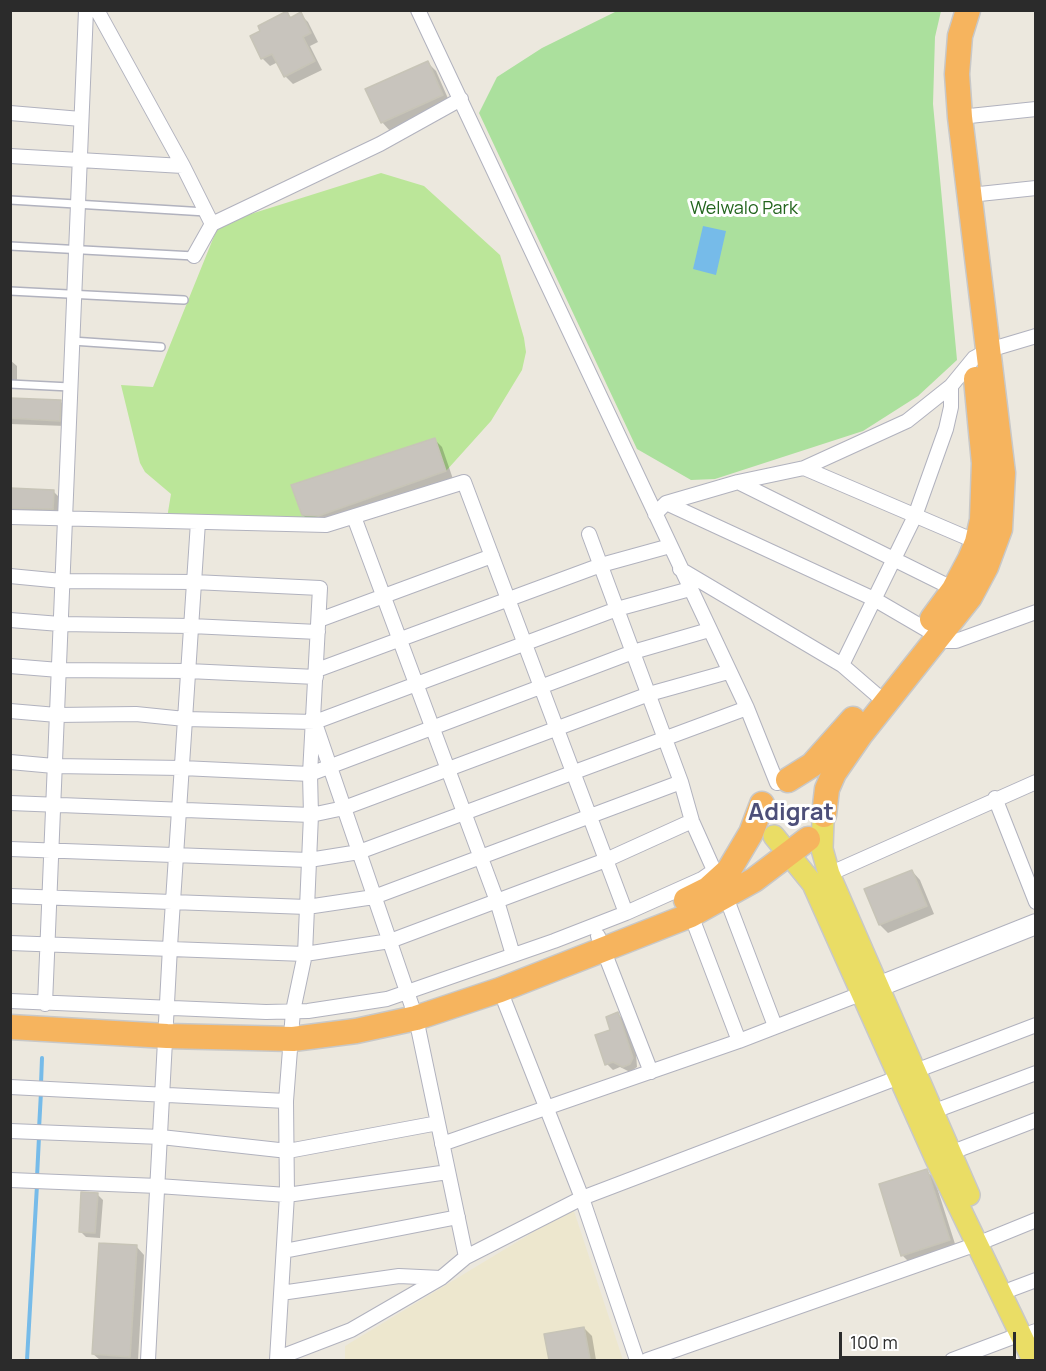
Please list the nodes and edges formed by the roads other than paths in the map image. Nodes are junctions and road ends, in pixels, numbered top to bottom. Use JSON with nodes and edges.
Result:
{"nodes":[{"id":1,"x":86,"y":10,"type":"edge"},
{"id":2,"x":97,"y":10,"type":"edge"},
{"id":3,"x":418,"y":10,"type":"edge"},
{"id":4,"x":951,"y":10,"type":"edge"},
{"id":5,"x":968,"y":10,"type":"edge"},
{"id":6,"x":461,"y":99,"type":"junction"},
{"id":7,"x":1035,"y":109,"type":"edge"},
{"id":8,"x":10,"y":113,"type":"edge"},
{"id":9,"x":960,"y":117,"type":"junction"},
{"id":10,"x":81,"y":119,"type":"junction"},
{"id":11,"x":10,"y":156,"type":"edge"},
{"id":12,"x":79,"y":161,"type":"junction"},
{"id":13,"x":183,"y":166,"type":"junction"},
{"id":14,"x":1035,"y":188,"type":"edge"},
{"id":15,"x":970,"y":195,"type":"junction"},
{"id":16,"x":10,"y":200,"type":"edge"},
{"id":17,"x":78,"y":204,"type":"junction"},
{"id":18,"x":209,"y":218,"type":"junction"},
{"id":19,"x":10,"y":246,"type":"edge"},
{"id":20,"x":77,"y":249,"type":"junction"},
{"id":21,"x":194,"y":256,"type":"joint"},
{"id":22,"x":10,"y":291,"type":"edge"},
{"id":23,"x":74,"y":294,"type":"junction"},
{"id":24,"x":184,"y":300,"type":"dead end"},
{"id":25,"x":1035,"y":338,"type":"edge"},
{"id":26,"x":72,"y":341,"type":"junction"},
{"id":27,"x":162,"y":347,"type":"dead end"},
{"id":28,"x":982,"y":354,"type":"junction"},
{"id":29,"x":10,"y":384,"type":"edge"},
{"id":30,"x":951,"y":386,"type":"junction"},
{"id":31,"x":70,"y":387,"type":"junction"},
{"id":32,"x":804,"y":468,"type":"junction"},
{"id":33,"x":738,"y":483,"type":"junction"},
{"id":34,"x":666,"y":503,"type":"junction"},
{"id":35,"x":655,"y":514,"type":"junction"},
{"id":36,"x":915,"y":516,"type":"junction"},
{"id":37,"x":10,"y":517,"type":"edge"},
{"id":38,"x":354,"y":517,"type":"junction"},
{"id":39,"x":65,"y":518,"type":"junction"},
{"id":40,"x":198,"y":522,"type":"junction"},
{"id":41,"x":589,"y":534,"type":"dead end"},
{"id":42,"x":977,"y":542,"type":"junction"},
{"id":43,"x":670,"y":546,"type":"junction"},
{"id":44,"x":492,"y":556,"type":"junction"},
{"id":45,"x":893,"y":561,"type":"junction"},
{"id":46,"x":601,"y":565,"type":"junction"},
{"id":47,"x":680,"y":569,"type":"junction"},
{"id":48,"x":10,"y":576,"type":"edge"},
{"id":49,"x":62,"y":581,"type":"junction"},
{"id":50,"x":194,"y":582,"type":"junction"},
{"id":51,"x":690,"y":589,"type":"junction"},
{"id":52,"x":954,"y":590,"type":"junction"},
{"id":53,"x":384,"y":596,"type":"junction"},
{"id":54,"x":874,"y":599,"type":"junction"},
{"id":55,"x":508,"y":600,"type":"junction"},
{"id":56,"x":617,"y":609,"type":"junction"},
{"id":57,"x":1035,"y":612,"type":"edge"},
{"id":58,"x":10,"y":620,"type":"edge"},
{"id":59,"x":60,"y":624,"type":"junction"},
{"id":60,"x":191,"y":626,"type":"junction"},
{"id":61,"x":319,"y":626,"type":"junction"},
{"id":62,"x":709,"y":630,"type":"junction"},
{"id":63,"x":931,"y":634,"type":"junction"},
{"id":64,"x":400,"y":640,"type":"junction"},
{"id":65,"x":525,"y":643,"type":"junction"},
{"id":66,"x":633,"y":652,"type":"junction"},
{"id":67,"x":842,"y":665,"type":"junction"},
{"id":68,"x":10,"y":666,"type":"edge"},
{"id":69,"x":58,"y":670,"type":"junction"},
{"id":70,"x":188,"y":671,"type":"junction"},
{"id":71,"x":728,"y":672,"type":"junction"},
{"id":72,"x":317,"y":674,"type":"junction"},
{"id":73,"x":417,"y":684,"type":"junction"},
{"id":74,"x":541,"y":686,"type":"junction"},
{"id":75,"x":649,"y":694,"type":"junction"},
{"id":76,"x":880,"y":697,"type":"junction"},
{"id":77,"x":747,"y":708,"type":"junction"},
{"id":78,"x":10,"y":711,"type":"edge"},
{"id":79,"x":57,"y":715,"type":"junction"},
{"id":80,"x":185,"y":719,"type":"junction"},
{"id":81,"x":315,"y":722,"type":"junction"},
{"id":82,"x":432,"y":727,"type":"junction"},
{"id":83,"x":557,"y":729,"type":"junction"},
{"id":84,"x":665,"y":738,"type":"junction"},
{"id":85,"x":10,"y":762,"type":"edge"},
{"id":86,"x":329,"y":765,"type":"junction"},
{"id":87,"x":54,"y":766,"type":"junction"},
{"id":88,"x":182,"y":768,"type":"junction"},
{"id":89,"x":448,"y":770,"type":"junction"},
{"id":90,"x":573,"y":772,"type":"junction"},
{"id":91,"x":310,"y":774,"type":"junction"},
{"id":92,"x":681,"y":782,"type":"junction"},
{"id":93,"x":783,"y":782,"type":"junction"},
{"id":94,"x":1035,"y":782,"type":"edge"},
{"id":95,"x":995,"y":798,"type":"junction"},
{"id":96,"x":10,"y":803,"type":"edge"},
{"id":97,"x":762,"y":804,"type":"junction"},
{"id":98,"x":53,"y":807,"type":"junction"},
{"id":99,"x":179,"y":808,"type":"junction"},
{"id":100,"x":344,"y":808,"type":"junction"},
{"id":101,"x":464,"y":812,"type":"junction"},
{"id":102,"x":311,"y":815,"type":"junction"},
{"id":103,"x":590,"y":816,"type":"junction"},
{"id":104,"x":823,"y":817,"type":"junction"},
{"id":105,"x":692,"y":821,"type":"junction"},
{"id":106,"x":781,"y":845,"type":"junction"},
{"id":107,"x":10,"y":849,"type":"edge"},
{"id":108,"x":359,"y":852,"type":"junction"},
{"id":109,"x":51,"y":853,"type":"junction"},
{"id":110,"x":176,"y":854,"type":"junction"},
{"id":111,"x":481,"y":857,"type":"junction"},
{"id":112,"x":309,"y":860,"type":"junction"},
{"id":113,"x":606,"y":860,"type":"junction"},
{"id":114,"x":1029,"y":868,"type":"edge"},
{"id":115,"x":829,"y":874,"type":"junction"},
{"id":116,"x":719,"y":883,"type":"junction"},
{"id":117,"x":10,"y":896,"type":"edge"},
{"id":118,"x":374,"y":897,"type":"junction"},
{"id":119,"x":49,"y":900,"type":"junction"},
{"id":120,"x":173,"y":901,"type":"junction"},
{"id":121,"x":497,"y":901,"type":"junction"},
{"id":122,"x":1035,"y":902,"type":"edge"},
{"id":123,"x":307,"y":907,"type":"junction"},
{"id":124,"x":626,"y":913,"type":"junction"},
{"id":125,"x":691,"y":915,"type":"junction"},
{"id":126,"x":1035,"y":924,"type":"edge"},
{"id":127,"x":390,"y":941,"type":"junction"},
{"id":128,"x":10,"y":943,"type":"edge"},
{"id":129,"x":601,"y":944,"type":"junction"},
{"id":130,"x":47,"y":946,"type":"junction"},
{"id":131,"x":170,"y":947,"type":"junction"},
{"id":132,"x":305,"y":954,"type":"junction"},
{"id":133,"x":513,"y":955,"type":"junction"},
{"id":134,"x":869,"y":989,"type":"junction"},
{"id":135,"x":500,"y":990,"type":"junction"},
{"id":136,"x":10,"y":1001,"type":"edge"},
{"id":137,"x":45,"y":1004,"type":"junction"},
{"id":138,"x":412,"y":1005,"type":"junction"},
{"id":139,"x":10,"y":1013,"type":"edge"},
{"id":140,"x":167,"y":1022,"type":"junction"},
{"id":141,"x":293,"y":1024,"type":"junction"},
{"id":142,"x":1035,"y":1025,"type":"edge"},
{"id":143,"x":776,"y":1026,"type":"junction"},
{"id":144,"x":10,"y":1027,"type":"edge"},
{"id":145,"x":132,"y":1027,"type":"junction"},
{"id":146,"x":739,"y":1041,"type":"junction"},
{"id":147,"x":651,"y":1072,"type":"junction"},
{"id":148,"x":1035,"y":1073,"type":"edge"},
{"id":149,"x":907,"y":1075,"type":"junction"},
{"id":150,"x":10,"y":1087,"type":"edge"},
{"id":151,"x":163,"y":1093,"type":"junction"},
{"id":152,"x":286,"y":1101,"type":"junction"},
{"id":153,"x":546,"y":1108,"type":"junction"},
{"id":154,"x":932,"y":1112,"type":"junction"},
{"id":155,"x":1035,"y":1120,"type":"edge"},
{"id":156,"x":438,"y":1123,"type":"junction"},
{"id":157,"x":10,"y":1131,"type":"edge"},
{"id":158,"x":161,"y":1137,"type":"junction"},
{"id":159,"x":442,"y":1144,"type":"junction"},
{"id":160,"x":288,"y":1151,"type":"junction"},
{"id":161,"x":950,"y":1153,"type":"junction"},
{"id":162,"x":448,"y":1173,"type":"junction"},
{"id":163,"x":10,"y":1180,"type":"edge"},
{"id":164,"x":158,"y":1186,"type":"junction"},
{"id":165,"x":287,"y":1195,"type":"junction"},
{"id":166,"x":582,"y":1198,"type":"junction"},
{"id":167,"x":458,"y":1217,"type":"junction"},
{"id":168,"x":1035,"y":1220,"type":"edge"},
{"id":169,"x":982,"y":1241,"type":"junction"},
{"id":170,"x":285,"y":1251,"type":"junction"},
{"id":171,"x":466,"y":1257,"type":"junction"},
{"id":172,"x":441,"y":1278,"type":"junction"},
{"id":173,"x":1035,"y":1280,"type":"edge"},
{"id":174,"x":1012,"y":1289,"type":"junction"},
{"id":175,"x":281,"y":1293,"type":"junction"},
{"id":176,"x":1031,"y":1333,"type":"edge"},
{"id":177,"x":278,"y":1359,"type":"edge"},
{"id":178,"x":148,"y":1360,"type":"edge"},
{"id":179,"x":637,"y":1360,"type":"edge"},
{"id":180,"x":647,"y":1360,"type":"edge"},
{"id":181,"x":952,"y":1360,"type":"edge"},
{"id":182,"x":1033,"y":1360,"type":"edge"}],
"edges":[{"from":1,"to":10,"type":"street"},
{"from":2,"to":13,"type":"street"},
{"from":3,"to":6,"type":"street"},
{"from":4,"to":28,"type":"highway"},
{"from":5,"to":9,"type":"highway"},
{"from":6,"to":18,"type":"street"},
{"from":6,"to":35,"type":"street"},
{"from":7,"to":9,"type":"street"},
{"from":8,"to":10,"type":"street"},
{"from":9,"to":15,"type":"highway"},
{"from":10,"to":12,"type":"street"},
{"from":11,"to":12,"type":"street"},
{"from":12,"to":13,"type":"street"},
{"from":12,"to":17,"type":"street"},
{"from":13,"to":18,"type":"street"},
{"from":14,"to":15,"type":"street"},
{"from":15,"to":28,"type":"highway"},
{"from":16,"to":17,"type":"lane"},
{"from":17,"to":18,"type":"lane"},
{"from":17,"to":20,"type":"street"},
{"from":18,"to":21,"type":"street"},
{"from":19,"to":20,"type":"lane"},
{"from":20,"to":21,"type":"lane"},
{"from":20,"to":23,"type":"street"},
{"from":22,"to":23,"type":"lane"},
{"from":23,"to":24,"type":"lane"},
{"from":23,"to":26,"type":"street"},
{"from":25,"to":28,"type":"street"},
{"from":26,"to":27,"type":"lane"},
{"from":26,"to":31,"type":"street"},
{"from":28,"to":30,"type":"street"},
{"from":28,"to":42,"type":"highway"},
{"from":28,"to":63,"type":"highway"},
{"from":29,"to":31,"type":"lane"},
{"from":30,"to":32,"type":"street"},
{"from":30,"to":36,"type":"street"},
{"from":31,"to":39,"type":"street"},
{"from":32,"to":33,"type":"street"},
{"from":32,"to":36,"type":"street"},
{"from":33,"to":34,"type":"street"},
{"from":33,"to":45,"type":"street"},
{"from":34,"to":35,"type":"street"},
{"from":34,"to":54,"type":"street"},
{"from":35,"to":43,"type":"street"},
{"from":36,"to":42,"type":"street"},
{"from":36,"to":45,"type":"street"},
{"from":37,"to":39,"type":"street"},
{"from":38,"to":40,"type":"street"},
{"from":38,"to":44,"type":"street"},
{"from":38,"to":53,"type":"street"},
{"from":39,"to":40,"type":"street"},
{"from":39,"to":49,"type":"street"},
{"from":40,"to":50,"type":"street"},
{"from":41,"to":46,"type":"street"},
{"from":42,"to":52,"type":"highway"},
{"from":43,"to":46,"type":"street"},
{"from":43,"to":47,"type":"street"},
{"from":44,"to":53,"type":"street"},
{"from":44,"to":55,"type":"street"},
{"from":45,"to":52,"type":"street"},
{"from":45,"to":54,"type":"street"},
{"from":46,"to":55,"type":"street"},
{"from":46,"to":56,"type":"street"},
{"from":47,"to":51,"type":"street"},
{"from":47,"to":67,"type":"street"},
{"from":48,"to":49,"type":"street"},
{"from":49,"to":50,"type":"street"},
{"from":49,"to":59,"type":"street"},
{"from":50,"to":60,"type":"street"},
{"from":50,"to":61,"type":"street"},
{"from":51,"to":56,"type":"street"},
{"from":51,"to":62,"type":"street"},
{"from":52,"to":63,"type":"highway"},
{"from":53,"to":61,"type":"street"},
{"from":53,"to":64,"type":"street"},
{"from":54,"to":63,"type":"street"},
{"from":54,"to":67,"type":"street"},
{"from":55,"to":64,"type":"street"},
{"from":55,"to":65,"type":"street"},
{"from":56,"to":65,"type":"street"},
{"from":56,"to":66,"type":"street"},
{"from":57,"to":63,"type":"street"},
{"from":58,"to":59,"type":"street"},
{"from":59,"to":60,"type":"street"},
{"from":59,"to":69,"type":"street"},
{"from":60,"to":61,"type":"street"},
{"from":60,"to":70,"type":"street"},
{"from":61,"to":72,"type":"street"},
{"from":62,"to":66,"type":"street"},
{"from":62,"to":71,"type":"street"},
{"from":63,"to":76,"type":"highway"},
{"from":64,"to":72,"type":"street"},
{"from":64,"to":73,"type":"street"},
{"from":65,"to":73,"type":"street"},
{"from":65,"to":74,"type":"street"},
{"from":66,"to":74,"type":"street"},
{"from":66,"to":75,"type":"street"},
{"from":67,"to":76,"type":"street"},
{"from":68,"to":69,"type":"street"},
{"from":69,"to":70,"type":"street"},
{"from":69,"to":79,"type":"street"},
{"from":70,"to":72,"type":"street"},
{"from":70,"to":80,"type":"street"},
{"from":71,"to":75,"type":"street"},
{"from":71,"to":77,"type":"street"},
{"from":72,"to":81,"type":"street"},
{"from":73,"to":81,"type":"street"},
{"from":73,"to":82,"type":"street"},
{"from":74,"to":82,"type":"street"},
{"from":74,"to":83,"type":"street"},
{"from":75,"to":83,"type":"street"},
{"from":75,"to":84,"type":"street"},
{"from":76,"to":93,"type":"highway"},
{"from":76,"to":104,"type":"highway"},
{"from":77,"to":84,"type":"street"},
{"from":77,"to":93,"type":"street"},
{"from":78,"to":79,"type":"street"},
{"from":79,"to":80,"type":"street"},
{"from":79,"to":87,"type":"street"},
{"from":80,"to":81,"type":"street"},
{"from":80,"to":88,"type":"street"},
{"from":81,"to":86,"type":"street"},
{"from":81,"to":91,"type":"street"},
{"from":82,"to":86,"type":"street"},
{"from":82,"to":89,"type":"street"},
{"from":83,"to":89,"type":"street"},
{"from":83,"to":90,"type":"street"},
{"from":84,"to":90,"type":"street"},
{"from":84,"to":92,"type":"street"},
{"from":85,"to":87,"type":"street"},
{"from":86,"to":91,"type":"street"},
{"from":86,"to":100,"type":"street"},
{"from":87,"to":88,"type":"street"},
{"from":87,"to":98,"type":"street"},
{"from":88,"to":91,"type":"street"},
{"from":88,"to":99,"type":"street"},
{"from":89,"to":100,"type":"street"},
{"from":89,"to":101,"type":"street"},
{"from":90,"to":101,"type":"street"},
{"from":90,"to":103,"type":"street"},
{"from":91,"to":102,"type":"street"},
{"from":92,"to":103,"type":"street"},
{"from":92,"to":105,"type":"street"},
{"from":93,"to":97,"type":"highway"},
{"from":93,"to":104,"type":"highway"},
{"from":94,"to":95,"type":"street"},
{"from":95,"to":114,"type":"street"},
{"from":95,"to":115,"type":"street"},
{"from":96,"to":98,"type":"street"},
{"from":97,"to":106,"type":"highway"},
{"from":97,"to":116,"type":"highway"},
{"from":98,"to":99,"type":"street"},
{"from":98,"to":109,"type":"street"},
{"from":99,"to":102,"type":"street"},
{"from":99,"to":110,"type":"street"},
{"from":100,"to":102,"type":"street"},
{"from":100,"to":108,"type":"street"},
{"from":101,"to":108,"type":"street"},
{"from":101,"to":111,"type":"street"},
{"from":102,"to":112,"type":"street"},
{"from":103,"to":111,"type":"street"},
{"from":103,"to":113,"type":"street"},
{"from":104,"to":106,"type":"highway"},
{"from":104,"to":115,"type":"main road"},
{"from":105,"to":113,"type":"street"},
{"from":105,"to":116,"type":"street"},
{"from":106,"to":116,"type":"highway"},
{"from":106,"to":134,"type":"main road"},
{"from":107,"to":109,"type":"street"},
{"from":108,"to":112,"type":"street"},
{"from":108,"to":118,"type":"street"},
{"from":109,"to":110,"type":"street"},
{"from":109,"to":119,"type":"street"},
{"from":110,"to":112,"type":"street"},
{"from":110,"to":120,"type":"street"},
{"from":111,"to":118,"type":"street"},
{"from":111,"to":121,"type":"street"},
{"from":112,"to":123,"type":"street"},
{"from":113,"to":121,"type":"street"},
{"from":113,"to":124,"type":"street"},
{"from":114,"to":122,"type":"street"},
{"from":115,"to":134,"type":"main road"},
{"from":116,"to":124,"type":"street"},
{"from":116,"to":125,"type":"highway"},
{"from":116,"to":129,"type":"highway"},
{"from":116,"to":143,"type":"street"},
{"from":117,"to":119,"type":"street"},
{"from":118,"to":123,"type":"street"},
{"from":118,"to":127,"type":"street"},
{"from":119,"to":120,"type":"street"},
{"from":119,"to":130,"type":"street"},
{"from":120,"to":123,"type":"street"},
{"from":120,"to":131,"type":"street"},
{"from":121,"to":127,"type":"street"},
{"from":121,"to":133,"type":"street"},
{"from":123,"to":132,"type":"street"},
{"from":124,"to":133,"type":"street"},
{"from":125,"to":129,"type":"highway"},
{"from":125,"to":146,"type":"street"},
{"from":126,"to":134,"type":"street"},
{"from":127,"to":132,"type":"street"},
{"from":127,"to":138,"type":"street"},
{"from":128,"to":130,"type":"street"},
{"from":129,"to":135,"type":"highway"},
{"from":129,"to":138,"type":"highway"},
{"from":129,"to":147,"type":"street"},
{"from":130,"to":131,"type":"street"},
{"from":130,"to":137,"type":"street"},
{"from":131,"to":132,"type":"street"},
{"from":131,"to":140,"type":"street"},
{"from":132,"to":141,"type":"street"},
{"from":133,"to":138,"type":"street"},
{"from":134,"to":143,"type":"street"},
{"from":134,"to":149,"type":"main road"},
{"from":135,"to":138,"type":"highway"},
{"from":135,"to":153,"type":"street"},
{"from":136,"to":137,"type":"street"},
{"from":137,"to":140,"type":"street"},
{"from":138,"to":141,"type":"highway"},
{"from":138,"to":156,"type":"street"},
{"from":139,"to":145,"type":"highway"},
{"from":140,"to":141,"type":"highway"},
{"from":140,"to":145,"type":"highway"},
{"from":140,"to":151,"type":"street"},
{"from":141,"to":152,"type":"street"},
{"from":142,"to":149,"type":"street"},
{"from":143,"to":146,"type":"street"},
{"from":144,"to":145,"type":"highway"},
{"from":146,"to":147,"type":"street"},
{"from":147,"to":153,"type":"street"},
{"from":148,"to":154,"type":"street"},
{"from":149,"to":154,"type":"main road"},
{"from":149,"to":166,"type":"street"},
{"from":149,"to":169,"type":"main road"},
{"from":150,"to":151,"type":"street"},
{"from":151,"to":152,"type":"street"},
{"from":151,"to":158,"type":"street"},
{"from":152,"to":160,"type":"street"},
{"from":153,"to":159,"type":"street"},
{"from":153,"to":166,"type":"street"},
{"from":154,"to":161,"type":"main road"},
{"from":155,"to":161,"type":"street"},
{"from":156,"to":159,"type":"street"},
{"from":156,"to":160,"type":"street"},
{"from":157,"to":158,"type":"street"},
{"from":158,"to":160,"type":"street"},
{"from":158,"to":164,"type":"street"},
{"from":159,"to":162,"type":"street"},
{"from":160,"to":165,"type":"street"},
{"from":161,"to":169,"type":"main road"},
{"from":162,"to":165,"type":"street"},
{"from":162,"to":167,"type":"street"},
{"from":163,"to":164,"type":"street"},
{"from":164,"to":165,"type":"street"},
{"from":164,"to":178,"type":"street"},
{"from":165,"to":170,"type":"street"},
{"from":166,"to":171,"type":"street"},
{"from":166,"to":179,"type":"street"},
{"from":167,"to":170,"type":"street"},
{"from":167,"to":171,"type":"street"},
{"from":168,"to":169,"type":"street"},
{"from":169,"to":174,"type":"main road"},
{"from":169,"to":176,"type":"main road"},
{"from":169,"to":180,"type":"street"},
{"from":170,"to":175,"type":"street"},
{"from":171,"to":172,"type":"street"},
{"from":172,"to":175,"type":"street"},
{"from":172,"to":177,"type":"street"},
{"from":173,"to":174,"type":"street"},
{"from":174,"to":176,"type":"main road"},
{"from":175,"to":177,"type":"street"},
{"from":176,"to":181,"type":"street"},
{"from":176,"to":182,"type":"main road"}]}
